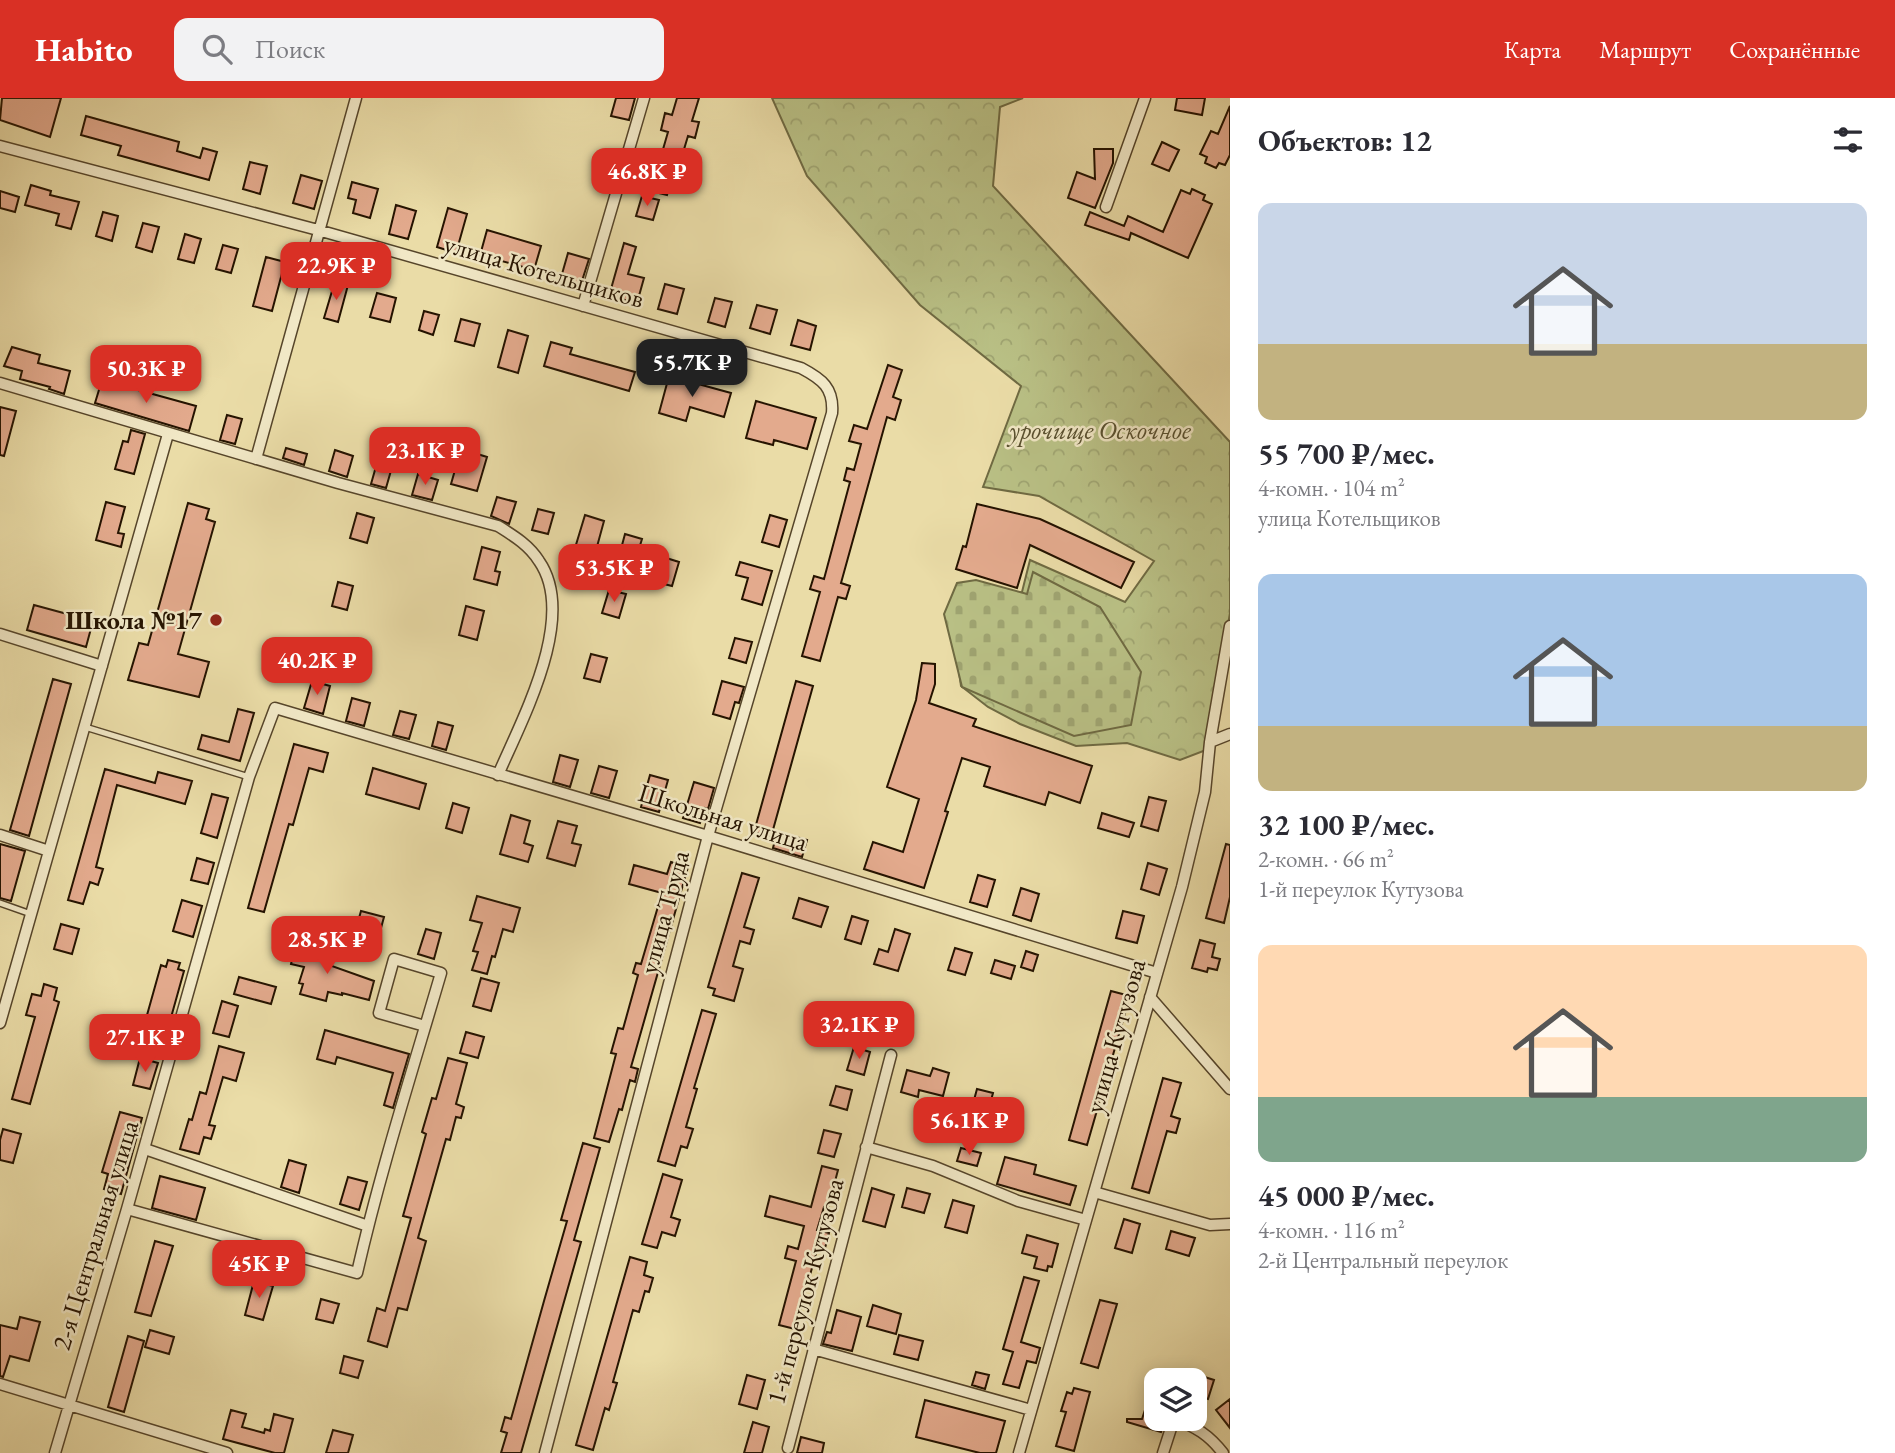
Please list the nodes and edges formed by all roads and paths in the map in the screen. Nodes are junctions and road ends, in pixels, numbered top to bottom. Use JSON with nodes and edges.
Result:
{"nodes":[{"id":1,"x":356,"y":98,"type":"edge"},
{"id":2,"x":644,"y":98,"type":"edge"},
{"id":3,"x":1144,"y":98,"type":"edge"},
{"id":4,"x":0,"y":146,"type":"edge"},
{"id":5,"x":1107,"y":207,"type":"dead end"},
{"id":6,"x":318,"y":230,"type":"junction"},
{"id":7,"x":583,"y":306,"type":"junction"},
{"id":8,"x":0,"y":383,"type":"edge"},
{"id":9,"x":828,"y":386,"type":"joint"},
{"id":10,"x":168,"y":434,"type":"junction"},
{"id":11,"x":256,"y":459,"type":"junction"},
{"id":12,"x":1230,"y":626,"type":"edge"},
{"id":13,"x":0,"y":634,"type":"edge"},
{"id":14,"x":102,"y":666,"type":"junction"},
{"id":15,"x":275,"y":708,"type":"joint"},
{"id":16,"x":84,"y":727,"type":"junction"},
{"id":17,"x":1230,"y":734,"type":"edge"},
{"id":18,"x":1210,"y":742,"type":"junction"},
{"id":19,"x":498,"y":775,"type":"junction"},
{"id":20,"x":249,"y":777,"type":"junction"},
{"id":21,"x":0,"y":835,"type":"edge"},
{"id":22,"x":708,"y":835,"type":"junction"},
{"id":23,"x":49,"y":851,"type":"junction"},
{"id":24,"x":0,"y":903,"type":"edge"},
{"id":25,"x":31,"y":914,"type":"junction"},
{"id":26,"x":1157,"y":973,"type":"junction"},
{"id":27,"x":1150,"y":997,"type":"junction"},
{"id":28,"x":0,"y":1023,"type":"edge"},
{"id":29,"x":425,"y":1026,"type":"junction"},
{"id":30,"x":891,"y":1055,"type":"dead end"},
{"id":31,"x":1230,"y":1089,"type":"edge"},
{"id":32,"x":866,"y":1147,"type":"junction"},
{"id":33,"x":145,"y":1149,"type":"junction"},
{"id":34,"x":1094,"y":1192,"type":"junction"},
{"id":35,"x":127,"y":1209,"type":"junction"},
{"id":36,"x":1086,"y":1220,"type":"junction"},
{"id":37,"x":1230,"y":1224,"type":"edge"},
{"id":38,"x":368,"y":1226,"type":"junction"},
{"id":39,"x":813,"y":1349,"type":"junction"},
{"id":40,"x":0,"y":1384,"type":"edge"},
{"id":41,"x":68,"y":1404,"type":"junction"},
{"id":42,"x":1031,"y":1410,"type":"junction"},
{"id":43,"x":1170,"y":1431,"type":"edge"},
{"id":44,"x":1202,"y":1431,"type":"edge"},
{"id":45,"x":788,"y":1448,"type":"dead end"},
{"id":46,"x":224,"y":1452,"type":"edge"},
{"id":47,"x":55,"y":1453,"type":"edge"},
{"id":48,"x":545,"y":1453,"type":"edge"},
{"id":49,"x":1019,"y":1453,"type":"edge"},
{"id":50,"x":1163,"y":1453,"type":"edge"},
{"id":51,"x":1223,"y":1453,"type":"edge"}],
"edges":[{"from":1,"to":6,"type":"street"},
{"from":2,"to":7,"type":"street"},
{"from":3,"to":5,"type":"street"},
{"from":4,"to":6,"type":"street","name":"улица Котельщиков"},
{"from":6,"to":7,"type":"street","name":"улица Котельщиков"},
{"from":6,"to":11,"type":"street"},
{"from":7,"to":9,"type":"street","name":"улица Котельщиков"},
{"from":8,"to":10,"type":"street"},
{"from":9,"to":22,"type":"street","name":"улица Труда"},
{"from":10,"to":11,"type":"street"},
{"from":10,"to":14,"type":"street"},
{"from":11,"to":19,"type":"street"},
{"from":12,"to":18,"type":"street","name":"улица Кутузова"},
{"from":13,"to":14,"type":"street"},
{"from":14,"to":16,"type":"street"},
{"from":15,"to":19,"type":"street","name":"Школьная улица"},
{"from":15,"to":20,"type":"street","name":"2-я Центральная улица"},
{"from":16,"to":20,"type":"lane"},
{"from":16,"to":23,"type":"street"},
{"from":17,"to":18,"type":"street"},
{"from":18,"to":26,"type":"street","name":"улица Кутузова"},
{"from":19,"to":22,"type":"street","name":"Школьная улица"},
{"from":20,"to":33,"type":"street","name":"2-я Центральная улица"},
{"from":21,"to":23,"type":"street"},
{"from":22,"to":26,"type":"street","name":"Школьная улица"},
{"from":22,"to":48,"type":"street","name":"улица Труда"},
{"from":23,"to":25,"type":"street"},
{"from":24,"to":25,"type":"lane"},
{"from":25,"to":28,"type":"street"},
{"from":26,"to":27,"type":"street","name":"улица Кутузова"},
{"from":27,"to":31,"type":"street"},
{"from":27,"to":34,"type":"street","name":"улица Кутузова"},
{"from":29,"to":29,"type":"street"},
{"from":29,"to":38,"type":"street"},
{"from":30,"to":32,"type":"street","name":"1-й переулок Кутузова"},
{"from":32,"to":36,"type":"street"},
{"from":32,"to":39,"type":"street","name":"1-й переулок Кутузова"},
{"from":33,"to":35,"type":"street","name":"2-я Центральная улица"},
{"from":33,"to":38,"type":"street"},
{"from":34,"to":36,"type":"street","name":"улица Кутузова"},
{"from":34,"to":37,"type":"street"},
{"from":35,"to":38,"type":"street"},
{"from":35,"to":41,"type":"street","name":"2-я Центральная улица"},
{"from":36,"to":42,"type":"street","name":"улица Кутузова"},
{"from":39,"to":42,"type":"street"},
{"from":39,"to":45,"type":"street","name":"1-й переулок Кутузова"},
{"from":40,"to":41,"type":"street"},
{"from":41,"to":46,"type":"street"},
{"from":41,"to":47,"type":"street","name":"2-я Центральная улица"},
{"from":42,"to":49,"type":"street","name":"улица Кутузова"},
{"from":43,"to":50,"type":"street"},
{"from":44,"to":51,"type":"street"}]}
